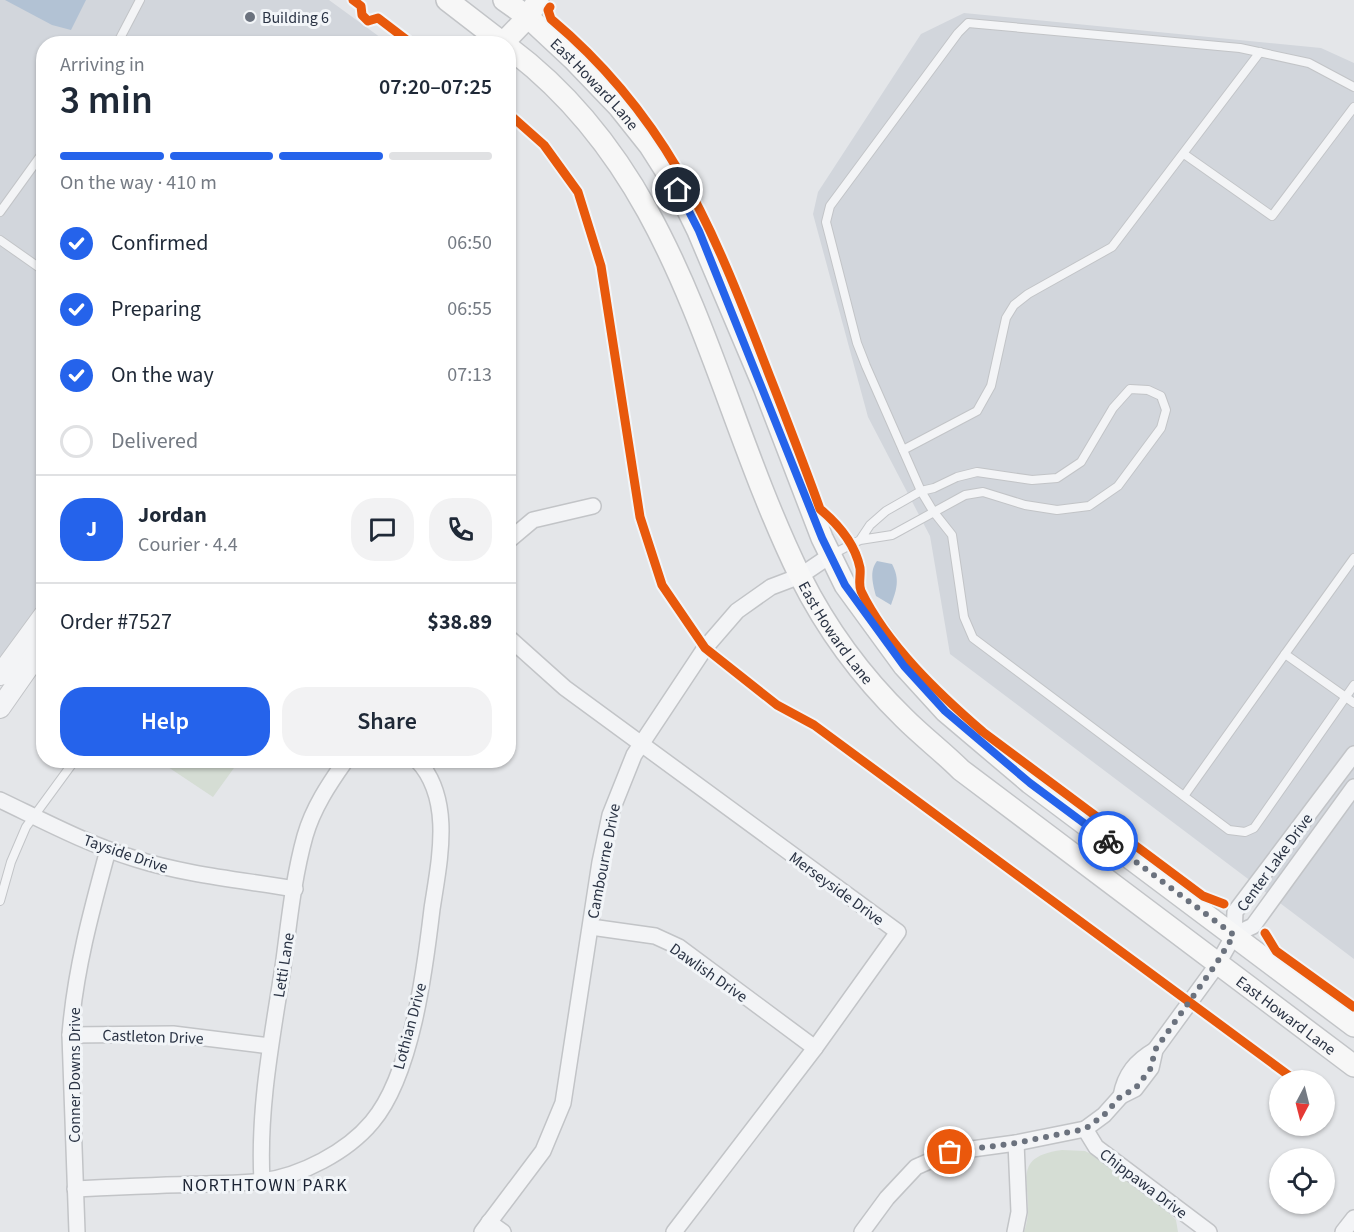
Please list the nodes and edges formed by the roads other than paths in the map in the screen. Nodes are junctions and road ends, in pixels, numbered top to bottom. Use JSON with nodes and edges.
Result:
{"nodes":[{"id":1,"x":140,"y":0,"type":"edge"},
{"id":2,"x":447,"y":0,"type":"edge"},
{"id":3,"x":519,"y":5,"type":"edge"},
{"id":4,"x":121,"y":36,"type":"edge"},
{"id":5,"x":490,"y":36,"type":"edge"},
{"id":6,"x":499,"y":36,"type":"edge"},
{"id":7,"x":1260,"y":51,"type":"junction"},
{"id":8,"x":516,"y":54,"type":"edge"},
{"id":9,"x":1354,"y":87,"type":"edge"},
{"id":10,"x":1354,"y":107,"type":"edge"},
{"id":11,"x":1184,"y":154,"type":"junction"},
{"id":12,"x":36,"y":162,"type":"edge"},
{"id":13,"x":0,"y":212,"type":"edge"},
{"id":14,"x":0,"y":240,"type":"edge"},
{"id":15,"x":36,"y":265,"type":"edge"},
{"id":16,"x":903,"y":450,"type":"junction"},
{"id":17,"x":921,"y":491,"type":"junction"},
{"id":18,"x":593,"y":506,"type":"dead end"},
{"id":19,"x":933,"y":512,"type":"junction"},
{"id":20,"x":516,"y":534,"type":"edge"},
{"id":21,"x":860,"y":540,"type":"junction"},
{"id":22,"x":831,"y":555,"type":"junction"},
{"id":23,"x":1354,"y":558,"type":"edge"},
{"id":24,"x":800,"y":576,"type":"junction"},
{"id":25,"x":36,"y":626,"type":"edge"},
{"id":26,"x":516,"y":644,"type":"edge"},
{"id":27,"x":1285,"y":654,"type":"junction"},
{"id":28,"x":36,"y":656,"type":"edge"},
{"id":29,"x":0,"y":675,"type":"edge"},
{"id":30,"x":1354,"y":685,"type":"edge"},
{"id":31,"x":1345,"y":697,"type":"junction"},
{"id":32,"x":1354,"y":703,"type":"edge"},
{"id":33,"x":0,"y":708,"type":"edge"},
{"id":34,"x":641,"y":743,"type":"junction"},
{"id":35,"x":1354,"y":754,"type":"edge"},
{"id":36,"x":69,"y":768,"type":"edge"},
{"id":37,"x":340,"y":768,"type":"edge"},
{"id":38,"x":422,"y":768,"type":"edge"},
{"id":39,"x":1354,"y":787,"type":"edge"},
{"id":40,"x":1184,"y":796,"type":"junction"},
{"id":41,"x":0,"y":801,"type":"edge"},
{"id":42,"x":34,"y":816,"type":"junction"},
{"id":43,"x":108,"y":850,"type":"junction"},
{"id":44,"x":295,"y":889,"type":"junction"},
{"id":45,"x":0,"y":901,"type":"edge"},
{"id":46,"x":591,"y":927,"type":"junction"},
{"id":47,"x":1234,"y":935,"type":"junction"},
{"id":48,"x":1216,"y":964,"type":"junction"},
{"id":49,"x":1354,"y":1026,"type":"edge"},
{"id":50,"x":70,"y":1035,"type":"junction"},
{"id":51,"x":270,"y":1046,"type":"junction"},
{"id":52,"x":814,"y":1048,"type":"junction"},
{"id":53,"x":1354,"y":1066,"type":"edge"},
{"id":54,"x":1085,"y":1129,"type":"junction"},
{"id":55,"x":1016,"y":1143,"type":"junction"},
{"id":56,"x":262,"y":1181,"type":"junction"},
{"id":57,"x":75,"y":1189,"type":"junction"},
{"id":58,"x":1354,"y":1218,"type":"edge"},
{"id":59,"x":485,"y":1227,"type":"edge"},
{"id":60,"x":1191,"y":1227,"type":"edge"},
{"id":61,"x":77,"y":1232,"type":"edge"},
{"id":62,"x":503,"y":1232,"type":"edge"},
{"id":63,"x":674,"y":1232,"type":"edge"},
{"id":64,"x":862,"y":1232,"type":"edge"},
{"id":65,"x":1015,"y":1232,"type":"edge"},
{"id":66,"x":1209,"y":1232,"type":"edge"},
{"id":67,"x":1343,"y":1232,"type":"edge"}],
"edges":[{"from":1,"to":4,"type":"lane"},
{"from":2,"to":5,"type":"main road"},
{"from":3,"to":6,"type":"main road"},
{"from":3,"to":22,"type":"main road","name":"East Howard Lane"},
{"from":7,"to":9,"type":"lane"},
{"from":7,"to":11,"type":"lane"},
{"from":7,"to":16,"type":"lane"},
{"from":8,"to":24,"type":"main road","name":"East Howard Lane"},
{"from":10,"to":11,"type":"lane"},
{"from":11,"to":16,"type":"lane"},
{"from":12,"to":13,"type":"lane"},
{"from":14,"to":15,"type":"lane"},
{"from":16,"to":17,"type":"lane"},
{"from":17,"to":19,"type":"lane"},
{"from":17,"to":19,"type":"lane"},
{"from":17,"to":21,"type":"lane"},
{"from":18,"to":20,"type":"street"},
{"from":19,"to":21,"type":"lane"},
{"from":19,"to":40,"type":"lane"},
{"from":21,"to":22,"type":"lane"},
{"from":22,"to":24,"type":"street","name":"Cambourne Drive"},
{"from":22,"to":47,"type":"main road","name":"East Howard Lane"},
{"from":23,"to":27,"type":"lane"},
{"from":24,"to":34,"type":"street","name":"Cambourne Drive"},
{"from":24,"to":48,"type":"main road","name":"East Howard Lane"},
{"from":25,"to":29,"type":"street"},
{"from":26,"to":34,"type":"street","name":"Merseyside Drive"},
{"from":27,"to":31,"type":"lane"},
{"from":27,"to":40,"type":"lane"},
{"from":28,"to":33,"type":"street"},
{"from":30,"to":31,"type":"lane"},
{"from":31,"to":32,"type":"lane"},
{"from":31,"to":40,"type":"lane"},
{"from":34,"to":46,"type":"street","name":"Cambourne Drive"},
{"from":34,"to":52,"type":"street","name":"Merseyside Drive"},
{"from":35,"to":47,"type":"street","name":"Center Lake Drive"},
{"from":36,"to":42,"type":"lane"},
{"from":37,"to":44,"type":"street","name":"Letti Lane"},
{"from":38,"to":56,"type":"street","name":"Lothian Drive"},
{"from":39,"to":47,"type":"street","name":"Center Lake Drive"},
{"from":41,"to":42,"type":"street","name":"Tayside Drive"},
{"from":42,"to":43,"type":"street","name":"Tayside Drive"},
{"from":42,"to":45,"type":"lane"},
{"from":43,"to":44,"type":"street","name":"Tayside Drive"},
{"from":43,"to":50,"type":"street","name":"Conner Downs Drive"},
{"from":44,"to":51,"type":"street","name":"Letti Lane"},
{"from":46,"to":52,"type":"street","name":"Dawlish Drive"},
{"from":46,"to":59,"type":"street","name":"Cambourne Drive"},
{"from":47,"to":48,"type":"street"},
{"from":47,"to":49,"type":"main road","name":"East Howard Lane"},
{"from":48,"to":53,"type":"main road","name":"East Howard Lane"},
{"from":48,"to":54,"type":"street"},
{"from":50,"to":51,"type":"street","name":"Castleton Drive"},
{"from":50,"to":57,"type":"street","name":"Conner Downs Drive"},
{"from":51,"to":56,"type":"street","name":"Letti Lane"},
{"from":52,"to":63,"type":"street","name":"Merseyside Drive"},
{"from":54,"to":55,"type":"street"},
{"from":54,"to":60,"type":"street","name":"Chippawa Drive"},
{"from":55,"to":64,"type":"street"},
{"from":55,"to":65,"type":"street"},
{"from":56,"to":57,"type":"street","name":"Lothian Drive"},
{"from":57,"to":61,"type":"street","name":"Conner Downs Drive"},
{"from":58,"to":67,"type":"street"},
{"from":59,"to":62,"type":"street"},
{"from":60,"to":66,"type":"street","name":"Chippawa Drive"}]}
